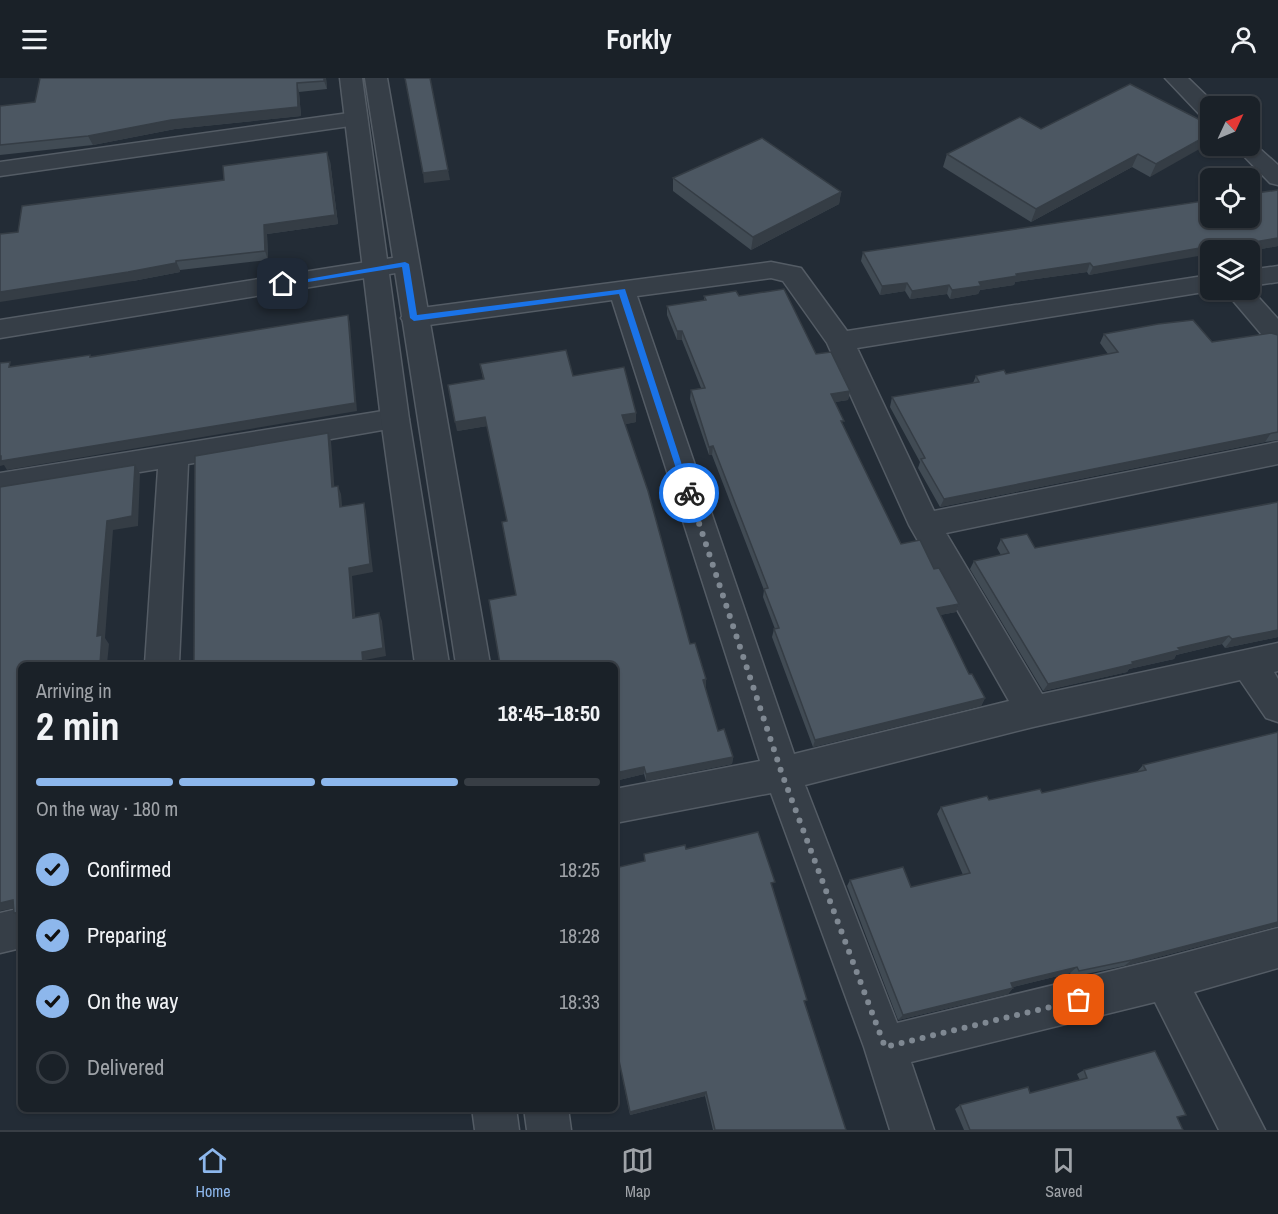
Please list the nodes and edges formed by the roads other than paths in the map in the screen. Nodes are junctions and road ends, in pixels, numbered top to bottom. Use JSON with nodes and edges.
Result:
{"nodes":[{"id":1,"x":351,"y":78,"type":"edge"},
{"id":2,"x":376,"y":78,"type":"edge"},
{"id":3,"x":1176,"y":78,"type":"edge"},
{"id":4,"x":1200,"y":102,"type":"edge"},
{"id":5,"x":356,"y":119,"type":"junction"},
{"id":6,"x":1255,"y":156,"type":"edge"},
{"id":7,"x":0,"y":169,"type":"edge"},
{"id":8,"x":1278,"y":178,"type":"edge"},
{"id":9,"x":405,"y":264,"type":"junction"},
{"id":10,"x":377,"y":269,"type":"junction"},
{"id":11,"x":1278,"y":274,"type":"edge"},
{"id":12,"x":1260,"y":277,"type":"edge"},
{"id":13,"x":1200,"y":285,"type":"edge"},
{"id":14,"x":622,"y":291,"type":"junction"},
{"id":15,"x":1246,"y":300,"type":"edge"},
{"id":16,"x":414,"y":318,"type":"junction"},
{"id":17,"x":0,"y":329,"type":"edge"},
{"id":18,"x":1278,"y":336,"type":"edge"},
{"id":19,"x":840,"y":341,"type":"junction"},
{"id":20,"x":395,"y":419,"type":"junction"},
{"id":21,"x":1278,"y":453,"type":"edge"},
{"id":22,"x":174,"y":454,"type":"junction"},
{"id":23,"x":0,"y":484,"type":"edge"},
{"id":24,"x":925,"y":525,"type":"junction"},
{"id":25,"x":1263,"y":660,"type":"edge"},
{"id":26,"x":162,"y":662,"type":"edge"},
{"id":27,"x":432,"y":662,"type":"edge"},
{"id":28,"x":473,"y":662,"type":"edge"},
{"id":29,"x":1278,"y":707,"type":"edge"},
{"id":30,"x":1033,"y":711,"type":"junction"},
{"id":31,"x":782,"y":774,"type":"junction"},
{"id":32,"x":618,"y":805,"type":"edge"},
{"id":33,"x":18,"y":929,"type":"edge"},
{"id":34,"x":0,"y":933,"type":"edge"},
{"id":35,"x":1278,"y":948,"type":"edge"},
{"id":36,"x":1165,"y":979,"type":"junction"},
{"id":37,"x":885,"y":1047,"type":"junction"},
{"id":38,"x":494,"y":1112,"type":"edge"},
{"id":39,"x":547,"y":1112,"type":"edge"},
{"id":40,"x":496,"y":1130,"type":"edge"},
{"id":41,"x":549,"y":1130,"type":"edge"},
{"id":42,"x":912,"y":1130,"type":"edge"},
{"id":43,"x":1243,"y":1130,"type":"edge"}],
"edges":[{"from":1,"to":5,"type":"street"},
{"from":2,"to":9,"type":"street"},
{"from":3,"to":4,"type":"street"},
{"from":5,"to":7,"type":"street"},
{"from":5,"to":10,"type":"street"},
{"from":6,"to":8,"type":"street"},
{"from":9,"to":10,"type":"street"},
{"from":9,"to":16,"type":"street"},
{"from":10,"to":17,"type":"street"},
{"from":10,"to":20,"type":"street"},
{"from":11,"to":12,"type":"street"},
{"from":13,"to":19,"type":"street"},
{"from":14,"to":16,"type":"street"},
{"from":14,"to":19,"type":"street"},
{"from":14,"to":31,"type":"street"},
{"from":15,"to":18,"type":"street"},
{"from":16,"to":28,"type":"street"},
{"from":19,"to":24,"type":"street"},
{"from":20,"to":22,"type":"street"},
{"from":20,"to":27,"type":"street"},
{"from":21,"to":24,"type":"street"},
{"from":22,"to":23,"type":"street"},
{"from":22,"to":26,"type":"street"},
{"from":24,"to":30,"type":"street"},
{"from":25,"to":29,"type":"street"},
{"from":25,"to":30,"type":"street"},
{"from":30,"to":31,"type":"street"},
{"from":31,"to":32,"type":"street"},
{"from":31,"to":37,"type":"street"},
{"from":33,"to":34,"type":"street"},
{"from":35,"to":36,"type":"street"},
{"from":36,"to":37,"type":"street"},
{"from":36,"to":43,"type":"street"},
{"from":37,"to":42,"type":"street"},
{"from":38,"to":40,"type":"street"},
{"from":39,"to":41,"type":"street"}]}
